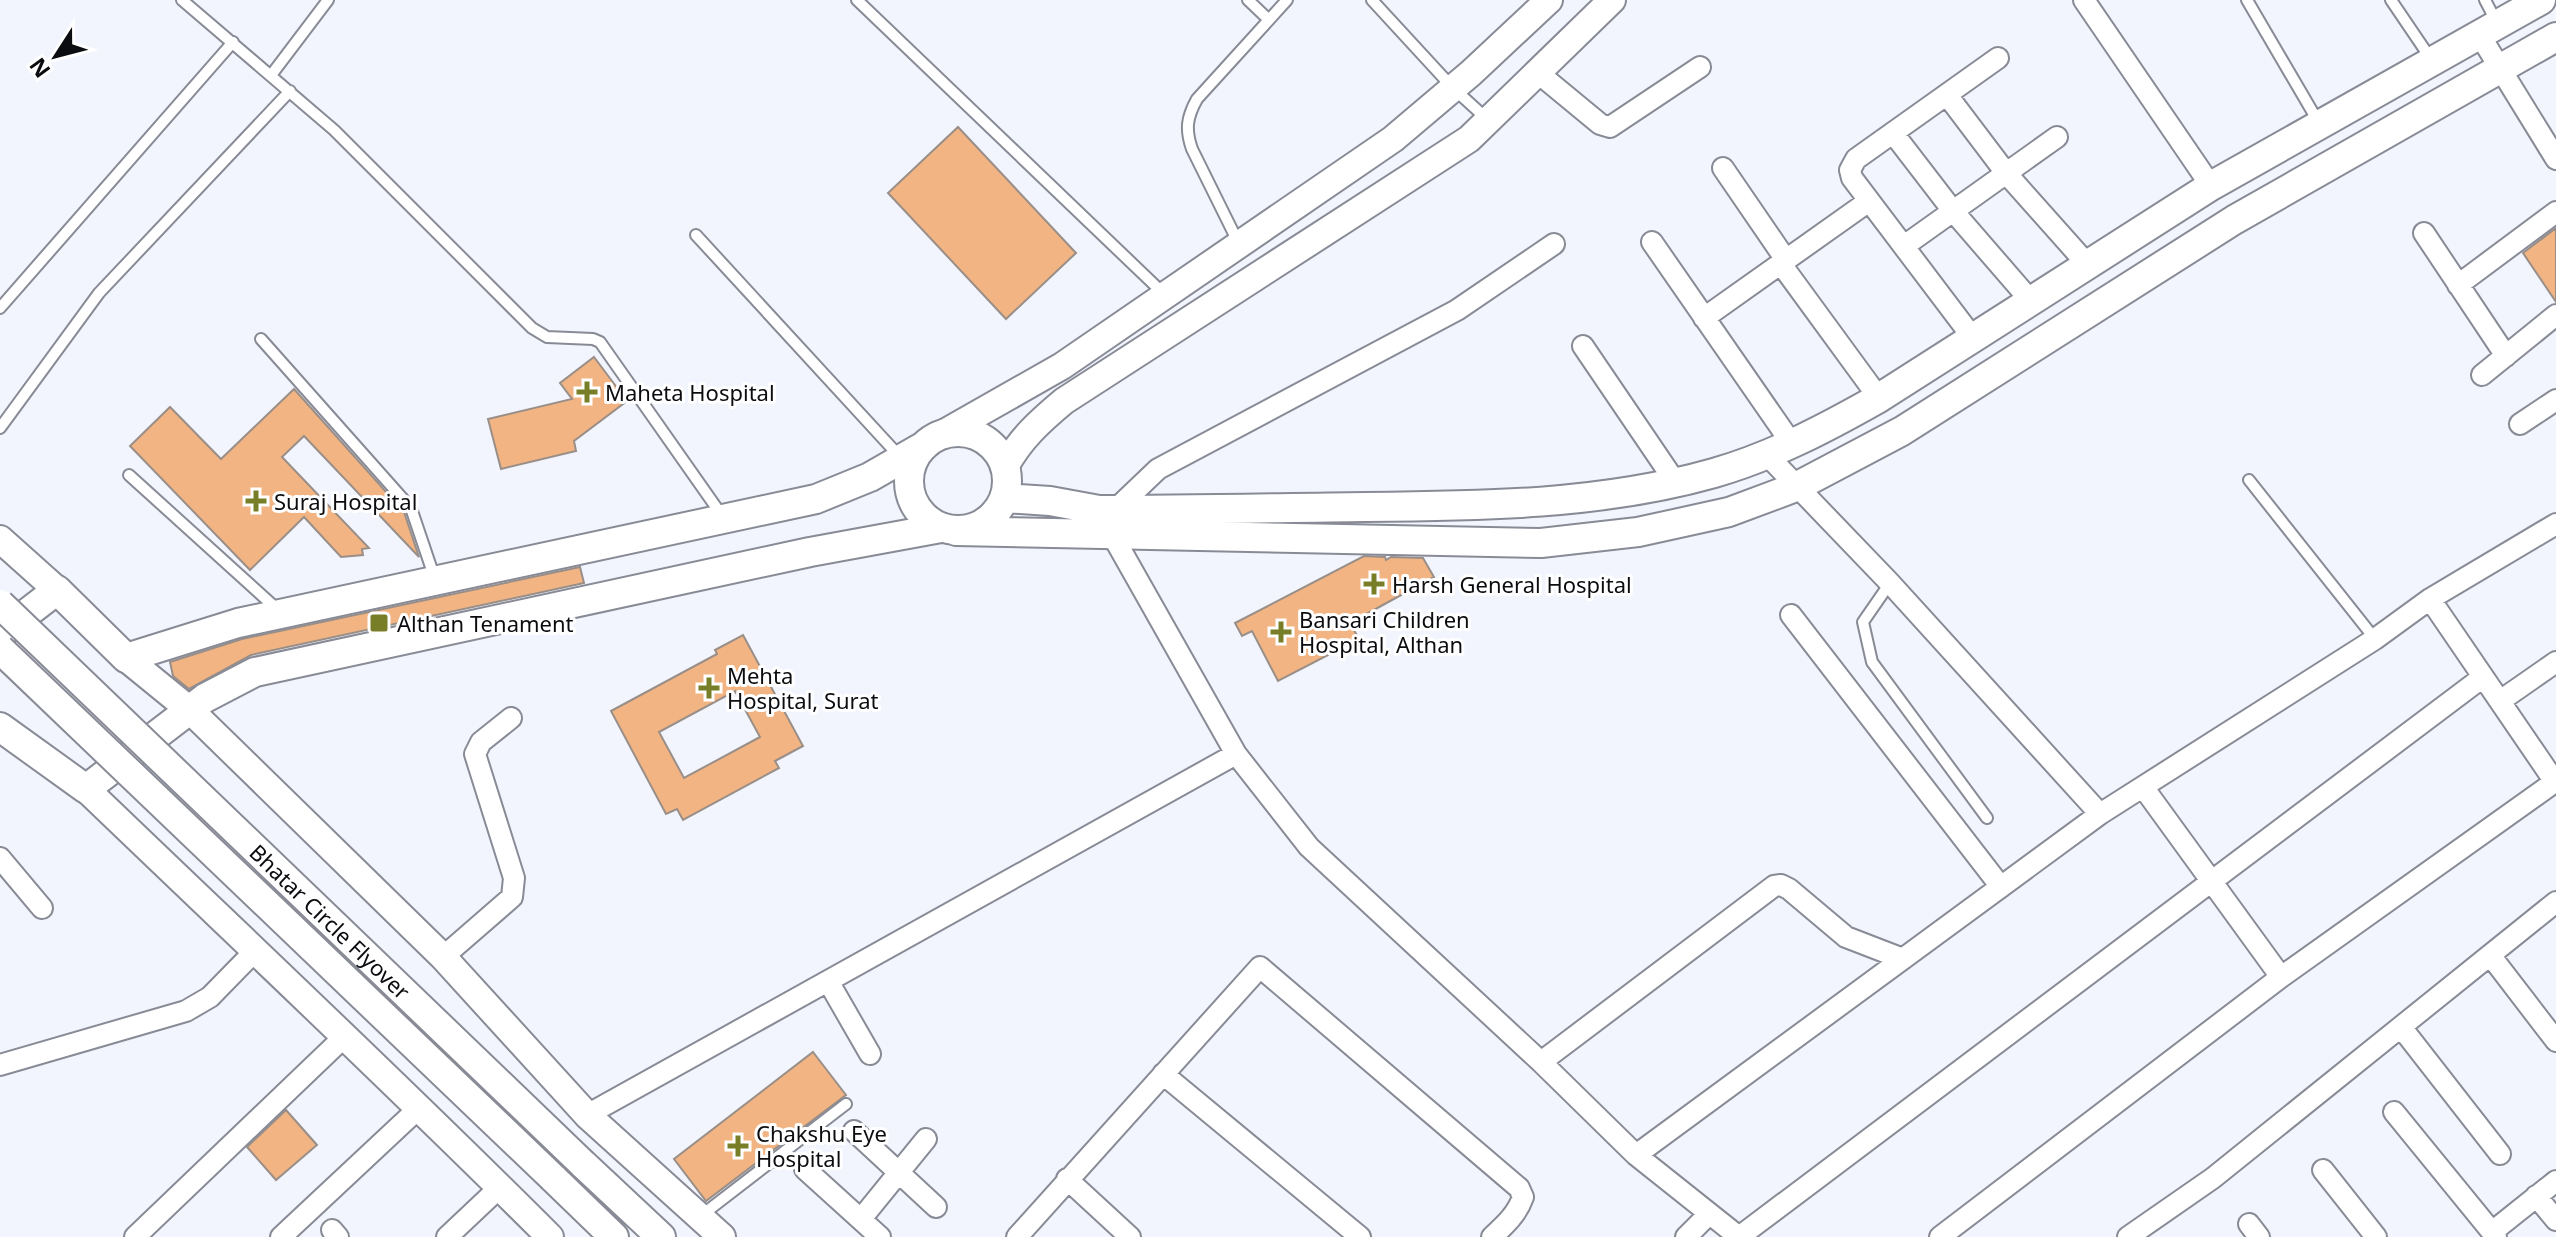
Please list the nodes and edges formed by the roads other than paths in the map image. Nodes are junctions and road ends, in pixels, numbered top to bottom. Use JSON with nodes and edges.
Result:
{"nodes":[{"id":1,"x":182,"y":0,"type":"edge"},
{"id":2,"x":328,"y":0,"type":"edge"},
{"id":3,"x":857,"y":0,"type":"edge"},
{"id":4,"x":1248,"y":0,"type":"edge"},
{"id":5,"x":1287,"y":0,"type":"edge"},
{"id":6,"x":1372,"y":0,"type":"edge"},
{"id":7,"x":1549,"y":0,"type":"edge"},
{"id":8,"x":1612,"y":0,"type":"edge"},
{"id":9,"x":2084,"y":0,"type":"edge"},
{"id":10,"x":2247,"y":0,"type":"edge"},
{"id":11,"x":2391,"y":0,"type":"edge"},
{"id":12,"x":2541,"y":0,"type":"edge"},
{"id":13,"x":2487,"y":19,"type":"edge"},
{"id":14,"x":1269,"y":20,"type":"junction"},
{"id":15,"x":2556,"y":37,"type":"edge"},
{"id":16,"x":233,"y":42,"type":"junction"},
{"id":17,"x":1998,"y":58,"type":"dead end"},
{"id":18,"x":2432,"y":61,"type":"junction"},
{"id":19,"x":1700,"y":67,"type":"dead end"},
{"id":20,"x":2499,"y":68,"type":"junction"},
{"id":21,"x":1537,"y":72,"type":"junction"},
{"id":22,"x":272,"y":74,"type":"junction"},
{"id":23,"x":1453,"y":88,"type":"junction"},
{"id":24,"x":290,"y":91,"type":"junction"},
{"id":25,"x":1947,"y":95,"type":"junction"},
{"id":26,"x":1489,"y":120,"type":"junction"},
{"id":27,"x":2320,"y":124,"type":"junction"},
{"id":28,"x":1893,"y":133,"type":"junction"},
{"id":29,"x":2057,"y":137,"type":"dead end"},
{"id":30,"x":2556,"y":159,"type":"edge"},
{"id":31,"x":1723,"y":168,"type":"dead end"},
{"id":32,"x":2006,"y":173,"type":"junction"},
{"id":33,"x":2211,"y":186,"type":"junction"},
{"id":34,"x":1869,"y":201,"type":"junction"},
{"id":35,"x":1953,"y":211,"type":"junction"},
{"id":36,"x":2556,"y":212,"type":"edge"},
{"id":37,"x":2424,"y":233,"type":"dead end"},
{"id":38,"x":696,"y":235,"type":"dead end"},
{"id":39,"x":1652,"y":242,"type":"dead end"},
{"id":40,"x":1239,"y":244,"type":"junction"},
{"id":41,"x":1554,"y":244,"type":"dead end"},
{"id":42,"x":1904,"y":246,"type":"junction"},
{"id":43,"x":1784,"y":262,"type":"junction"},
{"id":44,"x":2087,"y":264,"type":"junction"},
{"id":45,"x":2458,"y":285,"type":"junction"},
{"id":46,"x":1165,"y":295,"type":"junction"},
{"id":47,"x":2030,"y":300,"type":"junction"},
{"id":48,"x":0,"y":308,"type":"edge"},
{"id":49,"x":2556,"y":315,"type":"edge"},
{"id":50,"x":1704,"y":318,"type":"junction"},
{"id":51,"x":1973,"y":338,"type":"junction"},
{"id":52,"x":261,"y":339,"type":"dead end"},
{"id":53,"x":1583,"y":346,"type":"dead end"},
{"id":54,"x":2506,"y":356,"type":"junction"},
{"id":55,"x":2482,"y":375,"type":"dead end"},
{"id":56,"x":1879,"y":398,"type":"junction"},
{"id":57,"x":2556,"y":400,"type":"edge"},
{"id":58,"x":2520,"y":424,"type":"dead end"},
{"id":59,"x":0,"y":428,"type":"edge"},
{"id":60,"x":921,"y":447,"type":"junction"},
{"id":61,"x":1780,"y":449,"type":"junction"},
{"id":62,"x":1005,"y":467,"type":"junction"},
{"id":63,"x":129,"y":475,"type":"dead end"},
{"id":64,"x":2249,"y":480,"type":"dead end"},
{"id":65,"x":1676,"y":483,"type":"junction"},
{"id":66,"x":1796,"y":487,"type":"junction"},
{"id":67,"x":1004,"y":498,"type":"junction"},
{"id":68,"x":724,"y":519,"type":"junction"},
{"id":69,"x":1109,"y":519,"type":"junction"},
{"id":70,"x":2556,"y":524,"type":"edge"},
{"id":71,"x":949,"y":529,"type":"junction"},
{"id":72,"x":0,"y":539,"type":"edge"},
{"id":73,"x":436,"y":581,"type":"junction"},
{"id":74,"x":1890,"y":583,"type":"junction"},
{"id":75,"x":57,"y":590,"type":"junction"},
{"id":76,"x":2430,"y":599,"type":"junction"},
{"id":77,"x":0,"y":604,"type":"edge"},
{"id":78,"x":282,"y":614,"type":"junction"},
{"id":79,"x":1791,"y":615,"type":"dead end"},
{"id":80,"x":0,"y":634,"type":"edge"},
{"id":81,"x":2375,"y":639,"type":"junction"},
{"id":82,"x":0,"y":649,"type":"edge"},
{"id":83,"x":126,"y":658,"type":"junction"},
{"id":84,"x":2556,"y":662,"type":"edge"},
{"id":85,"x":2483,"y":677,"type":"junction"},
{"id":86,"x":2500,"y":701,"type":"junction"},
{"id":87,"x":191,"y":711,"type":"junction"},
{"id":88,"x":511,"y":718,"type":"dead end"},
{"id":89,"x":0,"y":727,"type":"edge"},
{"id":90,"x":1236,"y":754,"type":"junction"},
{"id":91,"x":2556,"y":781,"type":"edge"},
{"id":92,"x":2143,"y":787,"type":"junction"},
{"id":93,"x":86,"y":789,"type":"junction"},
{"id":94,"x":2100,"y":814,"type":"junction"},
{"id":95,"x":1987,"y":818,"type":"dead end"},
{"id":96,"x":0,"y":858,"type":"edge"},
{"id":97,"x":2211,"y":881,"type":"junction"},
{"id":98,"x":2001,"y":887,"type":"junction"},
{"id":99,"x":2556,"y":902,"type":"edge"},
{"id":100,"x":42,"y":908,"type":"dead end"},
{"id":101,"x":254,"y":952,"type":"junction"},
{"id":102,"x":2490,"y":955,"type":"junction"},
{"id":103,"x":443,"y":957,"type":"junction"},
{"id":104,"x":1903,"y":959,"type":"junction"},
{"id":105,"x":2281,"y":977,"type":"junction"},
{"id":106,"x":828,"y":981,"type":"junction"},
{"id":107,"x":2401,"y":1027,"type":"junction"},
{"id":108,"x":344,"y":1037,"type":"junction"},
{"id":109,"x":2556,"y":1041,"type":"edge"},
{"id":110,"x":870,"y":1054,"type":"dead end"},
{"id":111,"x":1541,"y":1062,"type":"junction"},
{"id":112,"x":0,"y":1065,"type":"edge"},
{"id":113,"x":1163,"y":1074,"type":"junction"},
{"id":114,"x":846,"y":1104,"type":"dead end"},
{"id":115,"x":420,"y":1107,"type":"junction"},
{"id":116,"x":2394,"y":1112,"type":"dead end"},
{"id":117,"x":587,"y":1115,"type":"junction"},
{"id":118,"x":854,"y":1131,"type":"dead end"},
{"id":119,"x":926,"y":1139,"type":"dead end"},
{"id":120,"x":2500,"y":1154,"type":"dead end"},
{"id":121,"x":1636,"y":1155,"type":"junction"},
{"id":122,"x":805,"y":1169,"type":"dead end"},
{"id":123,"x":2323,"y":1170,"type":"dead end"},
{"id":124,"x":898,"y":1173,"type":"junction"},
{"id":125,"x":1067,"y":1179,"type":"junction"},
{"id":126,"x":2556,"y":1181,"type":"edge"},
{"id":127,"x":500,"y":1187,"type":"junction"},
{"id":128,"x":2536,"y":1196,"type":"junction"},
{"id":129,"x":936,"y":1207,"type":"dead end"},
{"id":130,"x":1708,"y":1215,"type":"junction"},
{"id":131,"x":700,"y":1217,"type":"junction"},
{"id":132,"x":861,"y":1219,"type":"junction"},
{"id":133,"x":2556,"y":1220,"type":"edge"},
{"id":134,"x":2494,"y":1235,"type":"edge"},
{"id":135,"x":135,"y":1237,"type":"edge"},
{"id":136,"x":281,"y":1237,"type":"edge"},
{"id":137,"x":447,"y":1237,"type":"edge"},
{"id":138,"x":550,"y":1237,"type":"edge"},
{"id":139,"x":614,"y":1237,"type":"edge"},
{"id":140,"x":661,"y":1237,"type":"edge"},
{"id":141,"x":722,"y":1237,"type":"edge"},
{"id":142,"x":880,"y":1237,"type":"edge"},
{"id":143,"x":1017,"y":1237,"type":"edge"},
{"id":144,"x":1130,"y":1237,"type":"edge"},
{"id":145,"x":1360,"y":1237,"type":"edge"},
{"id":146,"x":1492,"y":1237,"type":"edge"},
{"id":147,"x":1686,"y":1237,"type":"edge"},
{"id":148,"x":1739,"y":1237,"type":"edge"},
{"id":149,"x":1940,"y":1237,"type":"edge"},
{"id":150,"x":2128,"y":1237,"type":"edge"},
{"id":151,"x":2376,"y":1237,"type":"edge"}],
"edges":[{"from":1,"to":16,"type":"lane"},
{"from":2,"to":22,"type":"lane"},
{"from":3,"to":46,"type":"lane"},
{"from":4,"to":14,"type":"lane"},
{"from":5,"to":14,"type":"lane"},
{"from":6,"to":23,"type":"lane"},
{"from":7,"to":23,"type":"street"},
{"from":8,"to":21,"type":"street"},
{"from":9,"to":33,"type":"street"},
{"from":10,"to":27,"type":"lane"},
{"from":11,"to":18,"type":"lane"},
{"from":12,"to":13,"type":"main road"},
{"from":13,"to":18,"type":"main road"},
{"from":13,"to":20,"type":"street"},
{"from":14,"to":40,"type":"lane"},
{"from":15,"to":20,"type":"main road"},
{"from":16,"to":22,"type":"lane"},
{"from":16,"to":48,"type":"lane"},
{"from":17,"to":25,"type":"street"},
{"from":18,"to":27,"type":"main road"},
{"from":19,"to":21,"type":"street"},
{"from":20,"to":30,"type":"street"},
{"from":20,"to":66,"type":"main road"},
{"from":21,"to":26,"type":"street"},
{"from":22,"to":24,"type":"lane"},
{"from":23,"to":26,"type":"lane"},
{"from":23,"to":40,"type":"street"},
{"from":24,"to":59,"type":"lane"},
{"from":24,"to":68,"type":"lane"},
{"from":25,"to":28,"type":"street"},
{"from":25,"to":32,"type":"street"},
{"from":26,"to":62,"type":"street"},
{"from":27,"to":33,"type":"main road"},
{"from":28,"to":34,"type":"street"},
{"from":28,"to":35,"type":"street"},
{"from":29,"to":32,"type":"street"},
{"from":31,"to":43,"type":"street"},
{"from":32,"to":35,"type":"street"},
{"from":32,"to":44,"type":"street"},
{"from":33,"to":44,"type":"main road"},
{"from":34,"to":42,"type":"street"},
{"from":34,"to":43,"type":"street"},
{"from":35,"to":42,"type":"street"},
{"from":35,"to":47,"type":"street"},
{"from":36,"to":45,"type":"street"},
{"from":37,"to":45,"type":"street"},
{"from":38,"to":60,"type":"lane"},
{"from":39,"to":50,"type":"street"},
{"from":40,"to":46,"type":"street"},
{"from":41,"to":69,"type":"street"},
{"from":42,"to":51,"type":"street"},
{"from":43,"to":50,"type":"street"},
{"from":43,"to":56,"type":"street"},
{"from":44,"to":47,"type":"main road"},
{"from":45,"to":54,"type":"street"},
{"from":46,"to":60,"type":"street"},
{"from":47,"to":51,"type":"main road"},
{"from":49,"to":54,"type":"street"},
{"from":50,"to":61,"type":"street"},
{"from":51,"to":56,"type":"main road"},
{"from":52,"to":73,"type":"lane"},
{"from":53,"to":65,"type":"street"},
{"from":54,"to":55,"type":"street"},
{"from":56,"to":61,"type":"main road"},
{"from":57,"to":58,"type":"street"},
{"from":60,"to":62,"type":"main road"},
{"from":60,"to":68,"type":"main road"},
{"from":60,"to":71,"type":"main road"},
{"from":61,"to":65,"type":"main road"},
{"from":61,"to":66,"type":"street"},
{"from":62,"to":67,"type":"main road"},
{"from":63,"to":78,"type":"lane"},
{"from":64,"to":81,"type":"lane"},
{"from":65,"to":69,"type":"main road"},
{"from":66,"to":69,"type":"main road"},
{"from":66,"to":74,"type":"street"},
{"from":67,"to":69,"type":"main road"},
{"from":67,"to":71,"type":"main road"},
{"from":68,"to":73,"type":"main road"},
{"from":69,"to":71,"type":"main road"},
{"from":69,"to":90,"type":"street"},
{"from":70,"to":76,"type":"street"},
{"from":71,"to":87,"type":"main road"},
{"from":72,"to":75,"type":"street"},
{"from":73,"to":78,"type":"main road"},
{"from":74,"to":94,"type":"street"},
{"from":74,"to":95,"type":"lane"},
{"from":75,"to":80,"type":"main road"},
{"from":75,"to":83,"type":"main road"},
{"from":76,"to":81,"type":"street"},
{"from":76,"to":85,"type":"street"},
{"from":77,"to":140,"type":"main road","name":"Bhatar Circle Flyover","bridge":true},
{"from":78,"to":83,"type":"main road"},
{"from":79,"to":98,"type":"street"},
{"from":81,"to":92,"type":"street"},
{"from":82,"to":139,"type":"main road","name":"Bhatar Circle Flyover","bridge":true},
{"from":83,"to":87,"type":"street"},
{"from":84,"to":86,"type":"street"},
{"from":85,"to":86,"type":"street"},
{"from":85,"to":97,"type":"street"},
{"from":86,"to":91,"type":"street"},
{"from":87,"to":93,"type":"main road"},
{"from":87,"to":103,"type":"street"},
{"from":88,"to":103,"type":"street"},
{"from":89,"to":93,"type":"main road"},
{"from":90,"to":106,"type":"street"},
{"from":90,"to":111,"type":"street"},
{"from":91,"to":105,"type":"street"},
{"from":92,"to":94,"type":"street"},
{"from":92,"to":97,"type":"street"},
{"from":93,"to":101,"type":"street"},
{"from":94,"to":98,"type":"street"},
{"from":96,"to":100,"type":"street"},
{"from":97,"to":105,"type":"street"},
{"from":97,"to":148,"type":"street"},
{"from":98,"to":104,"type":"street"},
{"from":99,"to":102,"type":"street"},
{"from":101,"to":108,"type":"street"},
{"from":101,"to":112,"type":"street"},
{"from":102,"to":107,"type":"street"},
{"from":102,"to":109,"type":"street"},
{"from":103,"to":117,"type":"street"},
{"from":104,"to":111,"type":"street"},
{"from":104,"to":121,"type":"street"},
{"from":105,"to":149,"type":"street"},
{"from":106,"to":110,"type":"street"},
{"from":106,"to":117,"type":"street"},
{"from":107,"to":120,"type":"street"},
{"from":107,"to":150,"type":"street"},
{"from":108,"to":115,"type":"street"},
{"from":108,"to":135,"type":"street"},
{"from":111,"to":121,"type":"street"},
{"from":113,"to":125,"type":"street"},
{"from":113,"to":145,"type":"street"},
{"from":113,"to":146,"type":"street"},
{"from":114,"to":131,"type":"lane"},
{"from":115,"to":127,"type":"street"},
{"from":115,"to":136,"type":"street"},
{"from":116,"to":134,"type":"street"},
{"from":117,"to":131,"type":"street"},
{"from":118,"to":124,"type":"street"},
{"from":119,"to":124,"type":"street"},
{"from":121,"to":130,"type":"street"},
{"from":122,"to":132,"type":"street"},
{"from":123,"to":151,"type":"street"},
{"from":124,"to":129,"type":"street"},
{"from":124,"to":132,"type":"street"},
{"from":125,"to":143,"type":"street"},
{"from":125,"to":144,"type":"street"},
{"from":126,"to":128,"type":"street"},
{"from":127,"to":137,"type":"street"},
{"from":127,"to":138,"type":"street"},
{"from":128,"to":133,"type":"street"},
{"from":128,"to":134,"type":"street"},
{"from":130,"to":147,"type":"street"},
{"from":130,"to":148,"type":"street"},
{"from":131,"to":141,"type":"street"},
{"from":132,"to":142,"type":"street"}]}
